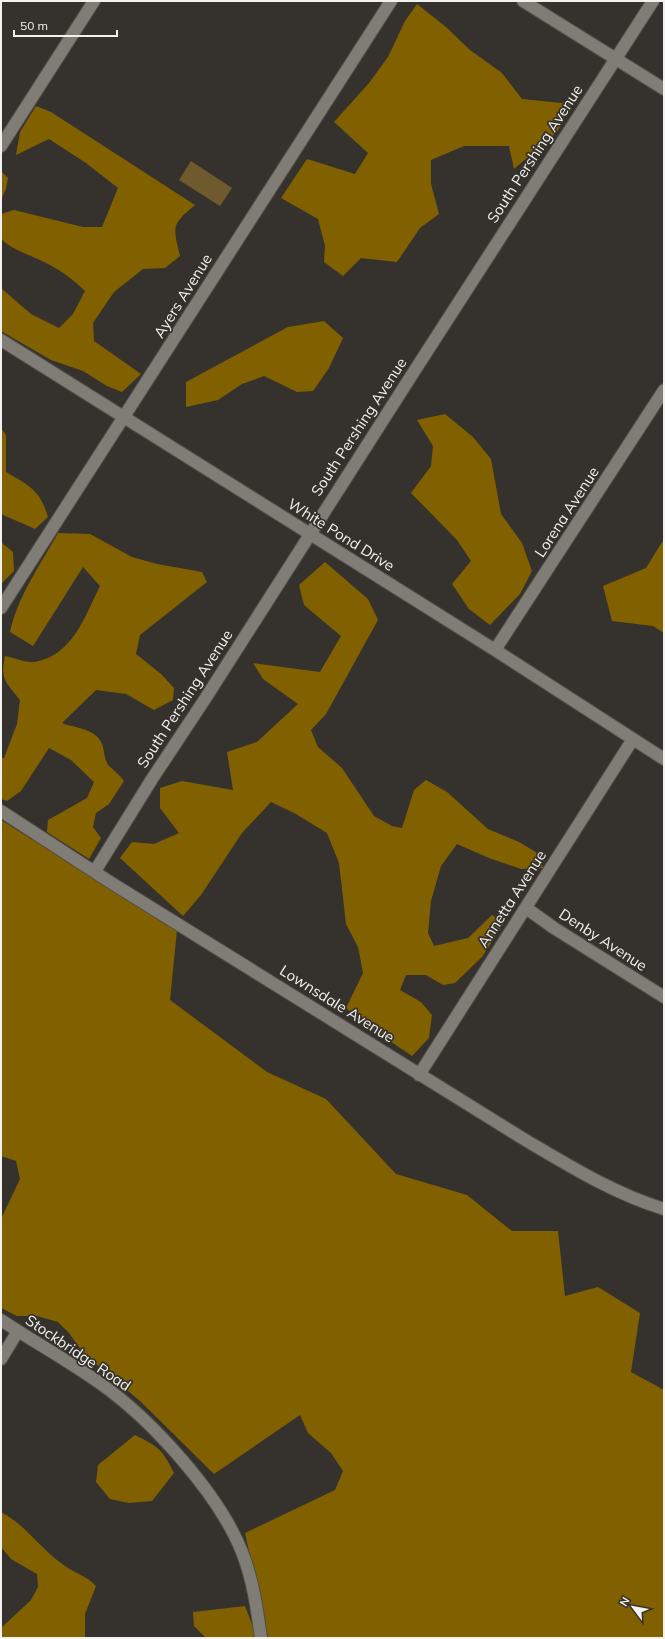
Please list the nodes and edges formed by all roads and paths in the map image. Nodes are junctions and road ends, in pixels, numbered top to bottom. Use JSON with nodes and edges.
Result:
{"nodes":[{"id":1,"x":94,"y":1,"type":"edge"},
{"id":2,"x":391,"y":1,"type":"edge"},
{"id":3,"x":523,"y":1,"type":"edge"},
{"id":4,"x":653,"y":1,"type":"edge"},
{"id":5,"x":616,"y":58,"type":"junction"},
{"id":6,"x":664,"y":89,"type":"edge"},
{"id":7,"x":1,"y":146,"type":"edge"},
{"id":8,"x":1,"y":340,"type":"edge"},
{"id":9,"x":664,"y":390,"type":"edge"},
{"id":10,"x":124,"y":416,"type":"junction"},
{"id":11,"x":310,"y":534,"type":"junction"},
{"id":12,"x":1,"y":608,"type":"edge"},
{"id":13,"x":495,"y":650,"type":"junction"},
{"id":14,"x":632,"y":740,"type":"junction"},
{"id":15,"x":664,"y":759,"type":"edge"},
{"id":16,"x":1,"y":811,"type":"edge"},
{"id":17,"x":95,"y":871,"type":"junction"},
{"id":18,"x":526,"y":908,"type":"junction"},
{"id":19,"x":664,"y":997,"type":"edge"},
{"id":20,"x":418,"y":1075,"type":"junction"},
{"id":21,"x":664,"y":1208,"type":"edge"},
{"id":22,"x":1,"y":1320,"type":"edge"},
{"id":23,"x":18,"y":1332,"type":"junction"},
{"id":24,"x":1,"y":1359,"type":"edge"},
{"id":25,"x":261,"y":1638,"type":"edge"}],
"edges":[{"from":1,"to":7,"type":"street"},
{"from":2,"to":10,"type":"street","name":"Ayers Avenue"},
{"from":3,"to":5,"type":"street"},
{"from":4,"to":5,"type":"street","name":"South Pershing Avenue"},
{"from":5,"to":6,"type":"street"},
{"from":5,"to":11,"type":"street","name":"South Pershing Avenue"},
{"from":8,"to":10,"type":"street","name":"White Pond Drive"},
{"from":9,"to":13,"type":"street","name":"Lorena Avenue"},
{"from":10,"to":11,"type":"street","name":"White Pond Drive"},
{"from":10,"to":12,"type":"street","name":"Ayers Avenue"},
{"from":11,"to":13,"type":"street","name":"White Pond Drive"},
{"from":11,"to":17,"type":"street","name":"South Pershing Avenue"},
{"from":13,"to":14,"type":"street","name":"White Pond Drive"},
{"from":14,"to":15,"type":"street","name":"White Pond Drive"},
{"from":14,"to":18,"type":"street","name":"Annetta Avenue"},
{"from":16,"to":17,"type":"street","name":"Lownsdale Avenue"},
{"from":17,"to":20,"type":"street","name":"Lownsdale Avenue"},
{"from":18,"to":19,"type":"street","name":"Denby Avenue"},
{"from":18,"to":20,"type":"street","name":"Annetta Avenue"},
{"from":20,"to":21,"type":"street","name":"Lownsdale Avenue"},
{"from":22,"to":23,"type":"street","name":"Stockbridge Road"},
{"from":23,"to":24,"type":"street"},
{"from":23,"to":25,"type":"street","name":"Stockbridge Road"}]}
